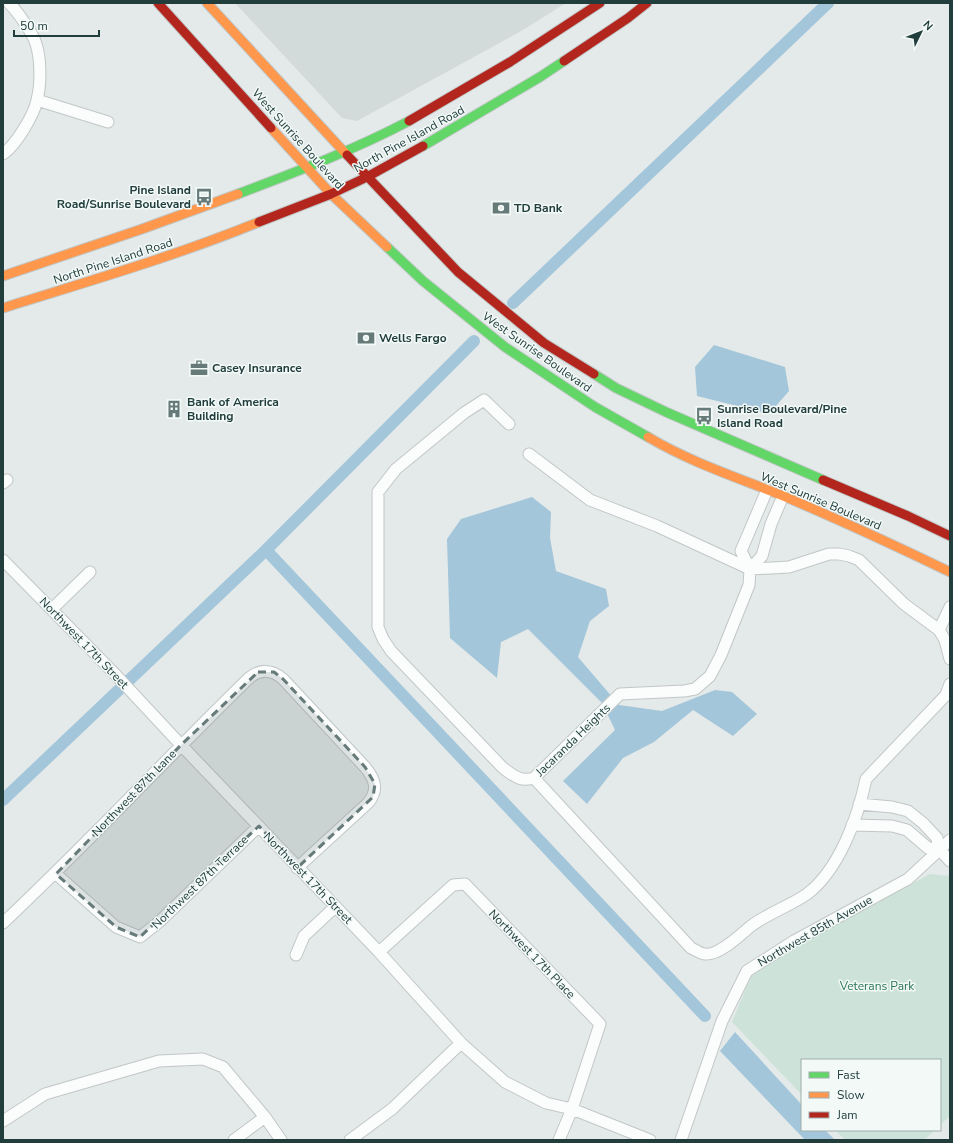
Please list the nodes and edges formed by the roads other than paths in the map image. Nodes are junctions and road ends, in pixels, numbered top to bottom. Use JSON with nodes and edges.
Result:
{"nodes":[{"id":1,"x":9,"y":3,"type":"edge"},
{"id":2,"x":158,"y":3,"type":"edge"},
{"id":3,"x":207,"y":3,"type":"edge"},
{"id":4,"x":600,"y":3,"type":"edge"},
{"id":5,"x":647,"y":3,"type":"edge"},
{"id":6,"x":38,"y":100,"type":"junction"},
{"id":7,"x":108,"y":122,"type":"dead end"},
{"id":8,"x":344,"y":151,"type":"junction"},
{"id":9,"x":3,"y":154,"type":"edge"},
{"id":10,"x":307,"y":166,"type":"junction"},
{"id":11,"x":368,"y":177,"type":"junction"},
{"id":12,"x":331,"y":194,"type":"junction"},
{"id":13,"x":3,"y":276,"type":"edge"},
{"id":14,"x":3,"y":308,"type":"edge"},
{"id":15,"x":509,"y":424,"type":"dead end"},
{"id":16,"x":529,"y":454,"type":"dead end"},
{"id":17,"x":767,"y":490,"type":"junction"},
{"id":18,"x":783,"y":496,"type":"junction"},
{"id":19,"x":950,"y":536,"type":"edge"},
{"id":20,"x":3,"y":560,"type":"edge"},
{"id":21,"x":750,"y":569,"type":"junction"},
{"id":22,"x":90,"y":572,"type":"dead end"},
{"id":23,"x":950,"y":572,"type":"edge"},
{"id":24,"x":950,"y":607,"type":"edge"},
{"id":25,"x":52,"y":609,"type":"junction"},
{"id":26,"x":939,"y":630,"type":"junction"},
{"id":27,"x":950,"y":659,"type":"edge"},
{"id":28,"x":950,"y":684,"type":"edge"},
{"id":29,"x":181,"y":745,"type":"junction"},
{"id":30,"x":534,"y":778,"type":"junction"},
{"id":31,"x":859,"y":804,"type":"junction"},
{"id":32,"x":852,"y":825,"type":"junction"},
{"id":33,"x":259,"y":826,"type":"junction"},
{"id":34,"x":950,"y":840,"type":"edge"},
{"id":35,"x":939,"y":849,"type":"junction"},
{"id":36,"x":950,"y":861,"type":"edge"},
{"id":37,"x":297,"y":868,"type":"junction"},
{"id":38,"x":56,"y":874,"type":"junction"},
{"id":39,"x":335,"y":907,"type":"junction"},
{"id":40,"x":3,"y":923,"type":"edge"},
{"id":41,"x":379,"y":952,"type":"junction"},
{"id":42,"x":296,"y":955,"type":"dead end"},
{"id":43,"x":461,"y":1043,"type":"junction"},
{"id":44,"x":572,"y":1109,"type":"junction"},
{"id":45,"x":265,"y":1117,"type":"junction"},
{"id":46,"x":3,"y":1121,"type":"edge"},
{"id":47,"x":234,"y":1140,"type":"edge"},
{"id":48,"x":281,"y":1140,"type":"edge"},
{"id":49,"x":350,"y":1140,"type":"edge"},
{"id":50,"x":559,"y":1140,"type":"edge"},
{"id":51,"x":650,"y":1140,"type":"edge"},
{"id":52,"x":681,"y":1140,"type":"edge"}],
"edges":[{"from":1,"to":6,"type":"street"},
{"from":2,"to":10,"type":"main road","name":"West Sunrise Boulevard"},
{"from":3,"to":8,"type":"main road","name":"West Sunrise Boulevard"},
{"from":4,"to":8,"type":"main road","name":"North Pine Island Road"},
{"from":5,"to":11,"type":"main road","name":"North Pine Island Road"},
{"from":6,"to":7,"type":"street"},
{"from":6,"to":9,"type":"street"},
{"from":8,"to":10,"type":"main road","name":"North Pine Island Road"},
{"from":8,"to":11,"type":"main road","name":"West Sunrise Boulevard"},
{"from":10,"to":12,"type":"main road","name":"West Sunrise Boulevard"},
{"from":10,"to":13,"type":"main road","name":"North Pine Island Road"},
{"from":11,"to":12,"type":"main road","name":"North Pine Island Road"},
{"from":11,"to":19,"type":"main road","name":"West Sunrise Boulevard"},
{"from":12,"to":14,"type":"main road","name":"North Pine Island Road"},
{"from":12,"to":17,"type":"main road","name":"West Sunrise Boulevard"},
{"from":15,"to":30,"type":"street","name":"Jacaranda Heights"},
{"from":16,"to":21,"type":"street"},
{"from":17,"to":18,"type":"main road","name":"West Sunrise Boulevard"},
{"from":17,"to":21,"type":"street"},
{"from":18,"to":21,"type":"street"},
{"from":18,"to":23,"type":"main road","name":"West Sunrise Boulevard"},
{"from":20,"to":25,"type":"street","name":"Northwest 17th Street"},
{"from":21,"to":26,"type":"street"},
{"from":21,"to":30,"type":"street","name":"Jacaranda Heights"},
{"from":22,"to":25,"type":"street"},
{"from":24,"to":26,"type":"street"},
{"from":25,"to":29,"type":"street","name":"Northwest 17th Street"},
{"from":26,"to":27,"type":"street"},
{"from":28,"to":31,"type":"street"},
{"from":29,"to":33,"type":"street","name":"Northwest 17th Street"},
{"from":29,"to":37,"type":"street","name":"Northwest 87th Lane"},
{"from":29,"to":38,"type":"street","name":"Northwest 87th Lane"},
{"from":30,"to":32,"type":"street"},
{"from":31,"to":32,"type":"street"},
{"from":31,"to":35,"type":"street"},
{"from":32,"to":35,"type":"street"},
{"from":33,"to":37,"type":"street","name":"Northwest 17th Street"},
{"from":33,"to":38,"type":"street","name":"Northwest 87th Terrace"},
{"from":34,"to":35,"type":"street","name":"Northwest 85th Avenue"},
{"from":35,"to":36,"type":"street"},
{"from":35,"to":52,"type":"street","name":"Northwest 85th Avenue"},
{"from":37,"to":39,"type":"street","name":"Northwest 17th Street"},
{"from":38,"to":40,"type":"street","name":"Northwest 87th Lane"},
{"from":39,"to":41,"type":"street","name":"Northwest 17th Street"},
{"from":39,"to":42,"type":"street"},
{"from":41,"to":43,"type":"street","name":"Northwest 17th Street"},
{"from":41,"to":44,"type":"street","name":"Northwest 17th Place"},
{"from":43,"to":44,"type":"street","name":"Northwest 17th Street"},
{"from":43,"to":49,"type":"street"},
{"from":44,"to":50,"type":"street"},
{"from":44,"to":51,"type":"street","name":"Northwest 17th Street"},
{"from":45,"to":46,"type":"street"},
{"from":45,"to":47,"type":"street"},
{"from":45,"to":48,"type":"street"}]}
